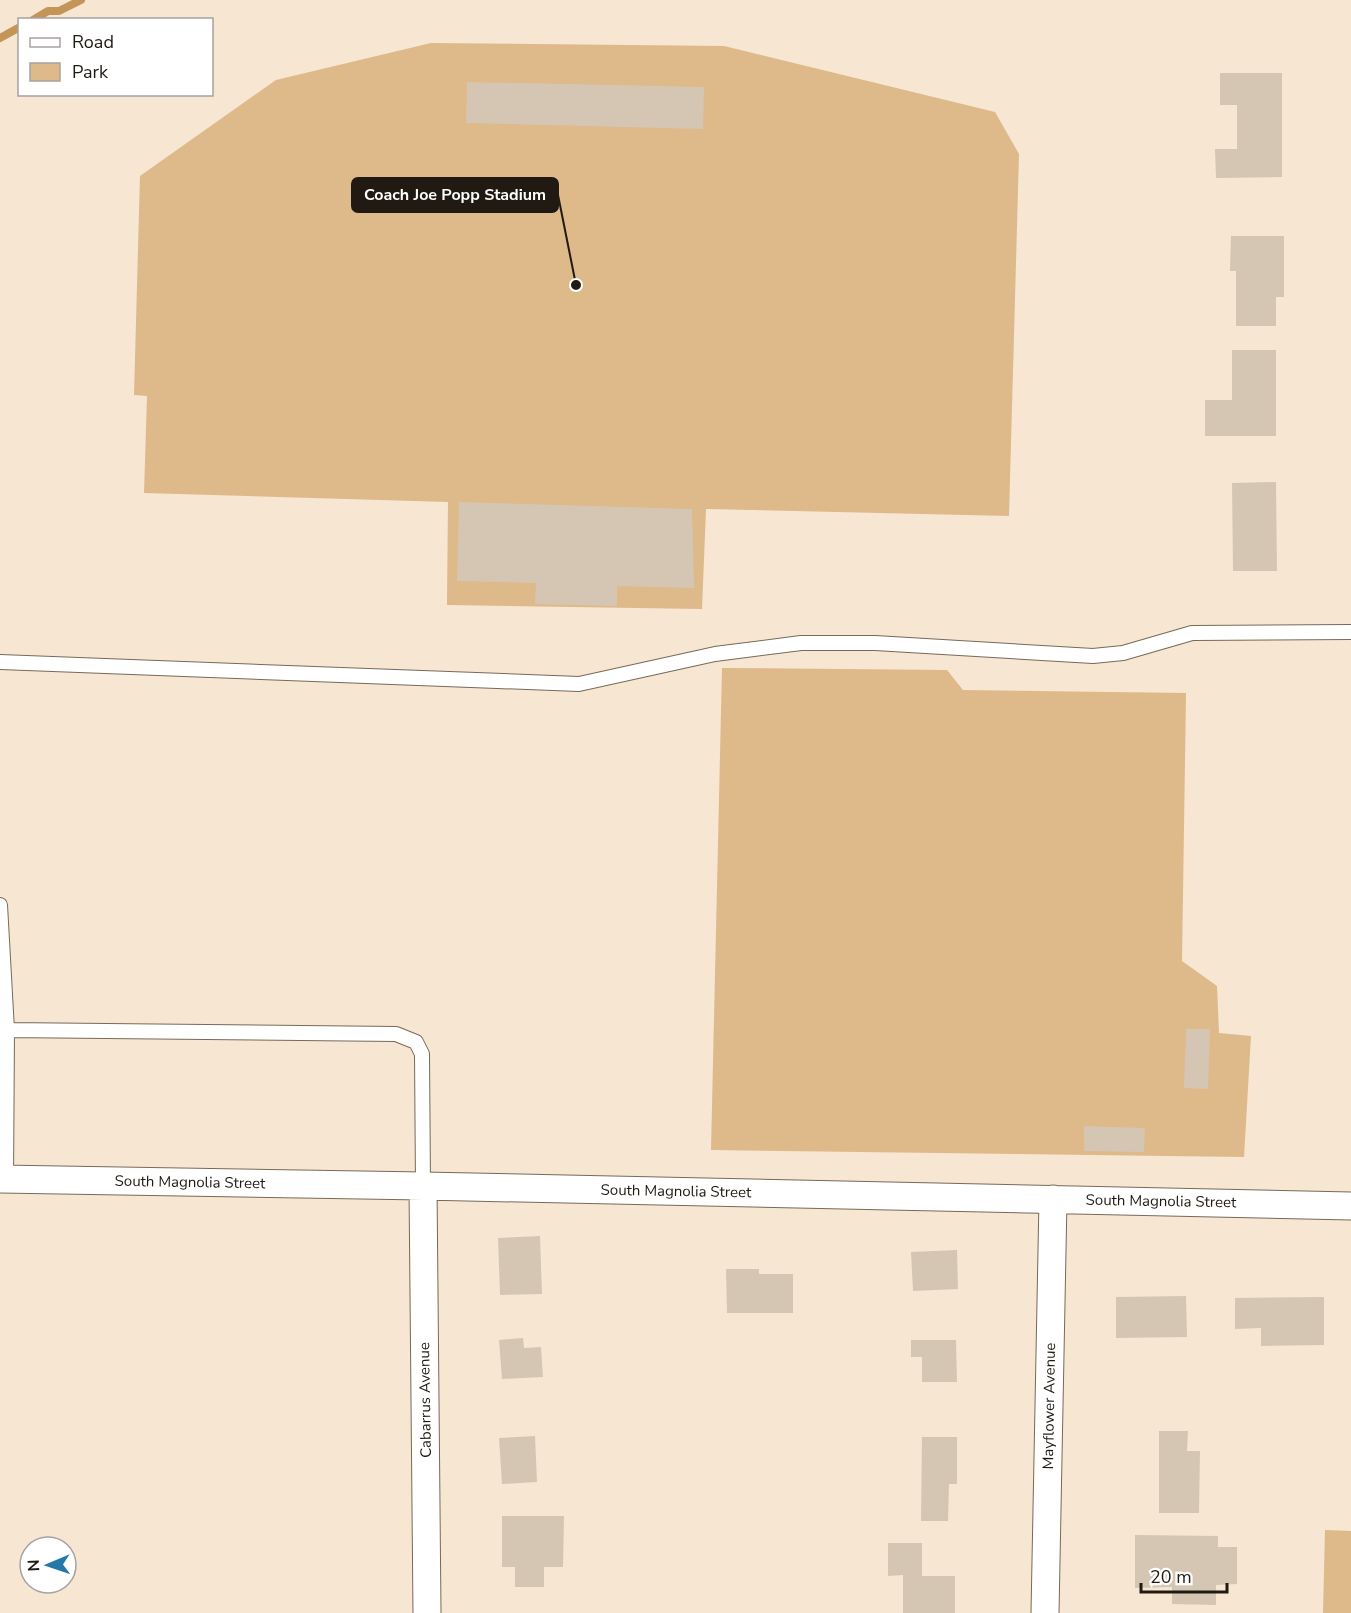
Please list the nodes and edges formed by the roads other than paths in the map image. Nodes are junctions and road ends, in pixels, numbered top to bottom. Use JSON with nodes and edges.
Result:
{"nodes":[{"id":1,"x":1351,"y":632,"type":"edge"},
{"id":2,"x":0,"y":662,"type":"edge"},
{"id":3,"x":0,"y":904,"type":"edge"},
{"id":4,"x":6,"y":1030,"type":"junction"},
{"id":5,"x":3,"y":1180,"type":"edge"},
{"id":6,"x":423,"y":1186,"type":"junction"},
{"id":7,"x":1053,"y":1199,"type":"junction"},
{"id":8,"x":1351,"y":1206,"type":"edge"},
{"id":9,"x":427,"y":1613,"type":"edge"},
{"id":10,"x":1045,"y":1613,"type":"edge"}],
"edges":[{"from":1,"to":2,"type":"lane"},
{"from":3,"to":4,"type":"lane"},
{"from":4,"to":5,"type":"lane"},
{"from":4,"to":6,"type":"lane"},
{"from":5,"to":6,"type":"street","name":"South Magnolia Street"},
{"from":6,"to":7,"type":"street","name":"South Magnolia Street"},
{"from":6,"to":9,"type":"street","name":"Cabarrus Avenue"},
{"from":7,"to":8,"type":"street","name":"South Magnolia Street"},
{"from":7,"to":10,"type":"street","name":"Mayflower Avenue"}]}
